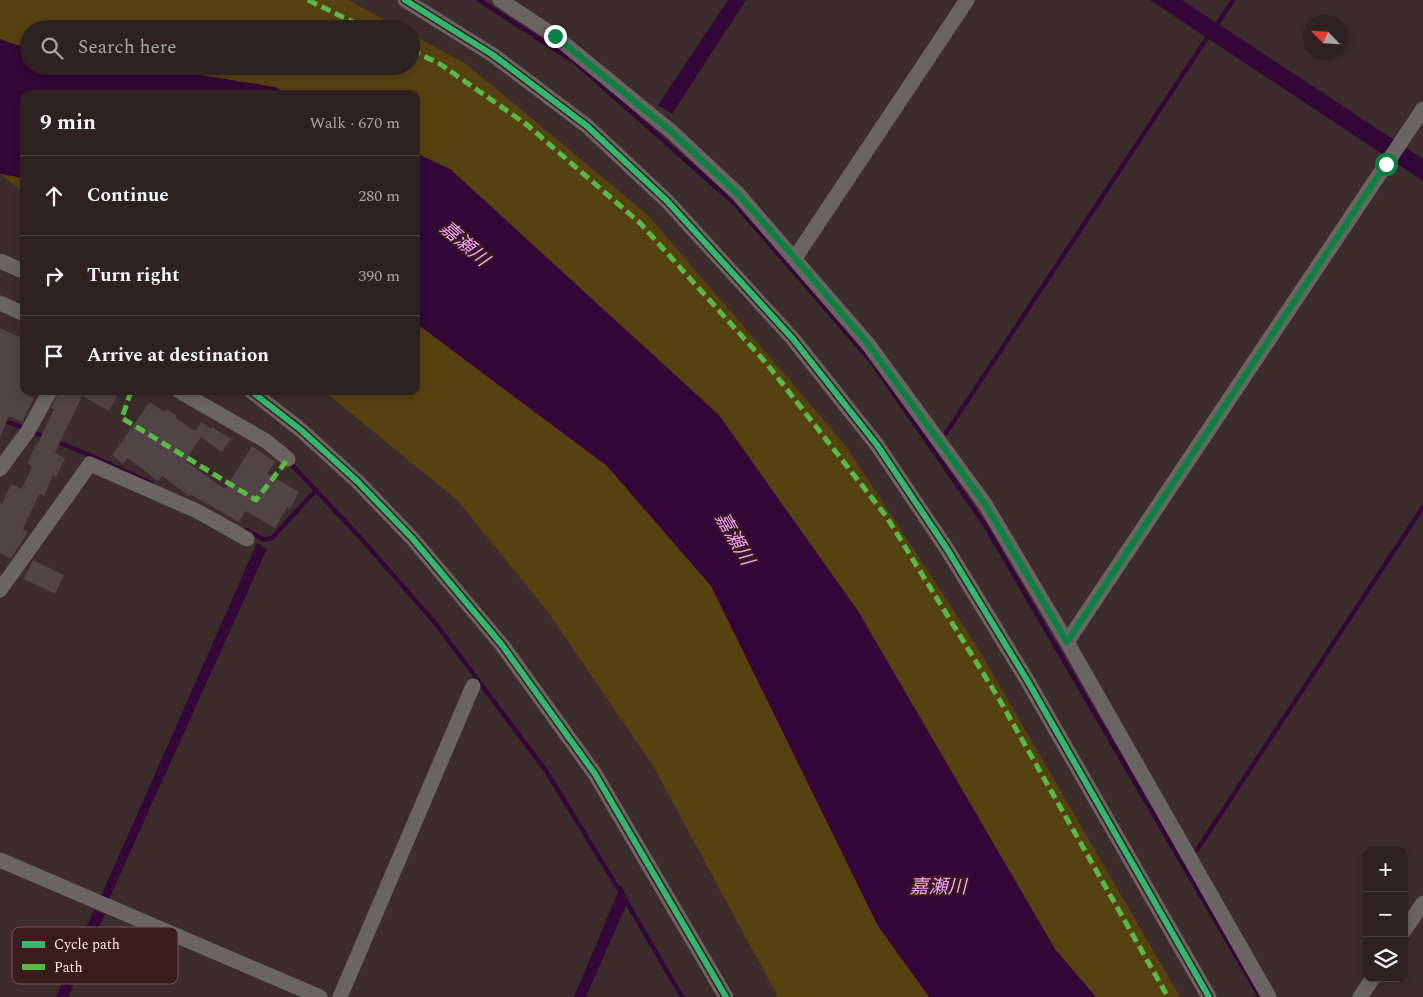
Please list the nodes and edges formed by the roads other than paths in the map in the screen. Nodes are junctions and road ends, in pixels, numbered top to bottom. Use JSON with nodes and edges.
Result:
{"nodes":[{"id":1,"x":405,"y":0,"type":"edge"},
{"id":2,"x":502,"y":0,"type":"edge"},
{"id":3,"x":968,"y":0,"type":"edge"},
{"id":4,"x":1423,"y":109,"type":"edge"},
{"id":5,"x":795,"y":258,"type":"junction"},
{"id":6,"x":0,"y":261,"type":"edge"},
{"id":7,"x":0,"y":270,"type":"edge"},
{"id":8,"x":20,"y":270,"type":"edge"},
{"id":9,"x":20,"y":271,"type":"edge"},
{"id":10,"x":0,"y":302,"type":"edge"},
{"id":11,"x":20,"y":312,"type":"edge"},
{"id":12,"x":48,"y":395,"type":"edge"},
{"id":13,"x":187,"y":395,"type":"edge"},
{"id":14,"x":256,"y":395,"type":"edge"},
{"id":15,"x":288,"y":460,"type":"dead end"},
{"id":16,"x":0,"y":469,"type":"edge"},
{"id":17,"x":247,"y":539,"type":"dead end"},
{"id":18,"x":0,"y":590,"type":"edge"},
{"id":19,"x":1067,"y":642,"type":"junction"},
{"id":20,"x":473,"y":686,"type":"dead end"},
{"id":21,"x":0,"y":860,"type":"edge"},
{"id":22,"x":1423,"y":903,"type":"edge"},
{"id":23,"x":1408,"y":925,"type":"edge"},
{"id":24,"x":156,"y":927,"type":"edge"},
{"id":25,"x":178,"y":936,"type":"edge"},
{"id":26,"x":1370,"y":982,"type":"edge"},
{"id":27,"x":320,"y":997,"type":"edge"},
{"id":28,"x":340,"y":997,"type":"edge"},
{"id":29,"x":726,"y":997,"type":"edge"},
{"id":30,"x":1209,"y":997,"type":"edge"},
{"id":31,"x":1269,"y":997,"type":"edge"},
{"id":32,"x":1360,"y":997,"type":"edge"}],
"edges":[{"from":1,"to":30,"type":"street"},
{"from":2,"to":5,"type":"street"},
{"from":3,"to":5,"type":"street"},
{"from":4,"to":19,"type":"street"},
{"from":5,"to":19,"type":"street"},
{"from":6,"to":8,"type":"street"},
{"from":7,"to":9,"type":"street"},
{"from":10,"to":11,"type":"street"},
{"from":12,"to":16,"type":"street"},
{"from":13,"to":15,"type":"street"},
{"from":14,"to":29,"type":"street"},
{"from":17,"to":18,"type":"street"},
{"from":19,"to":31,"type":"street"},
{"from":20,"to":28,"type":"street"},
{"from":21,"to":24,"type":"street"},
{"from":22,"to":23,"type":"street"},
{"from":25,"to":27,"type":"street"},
{"from":26,"to":32,"type":"street"}]}
